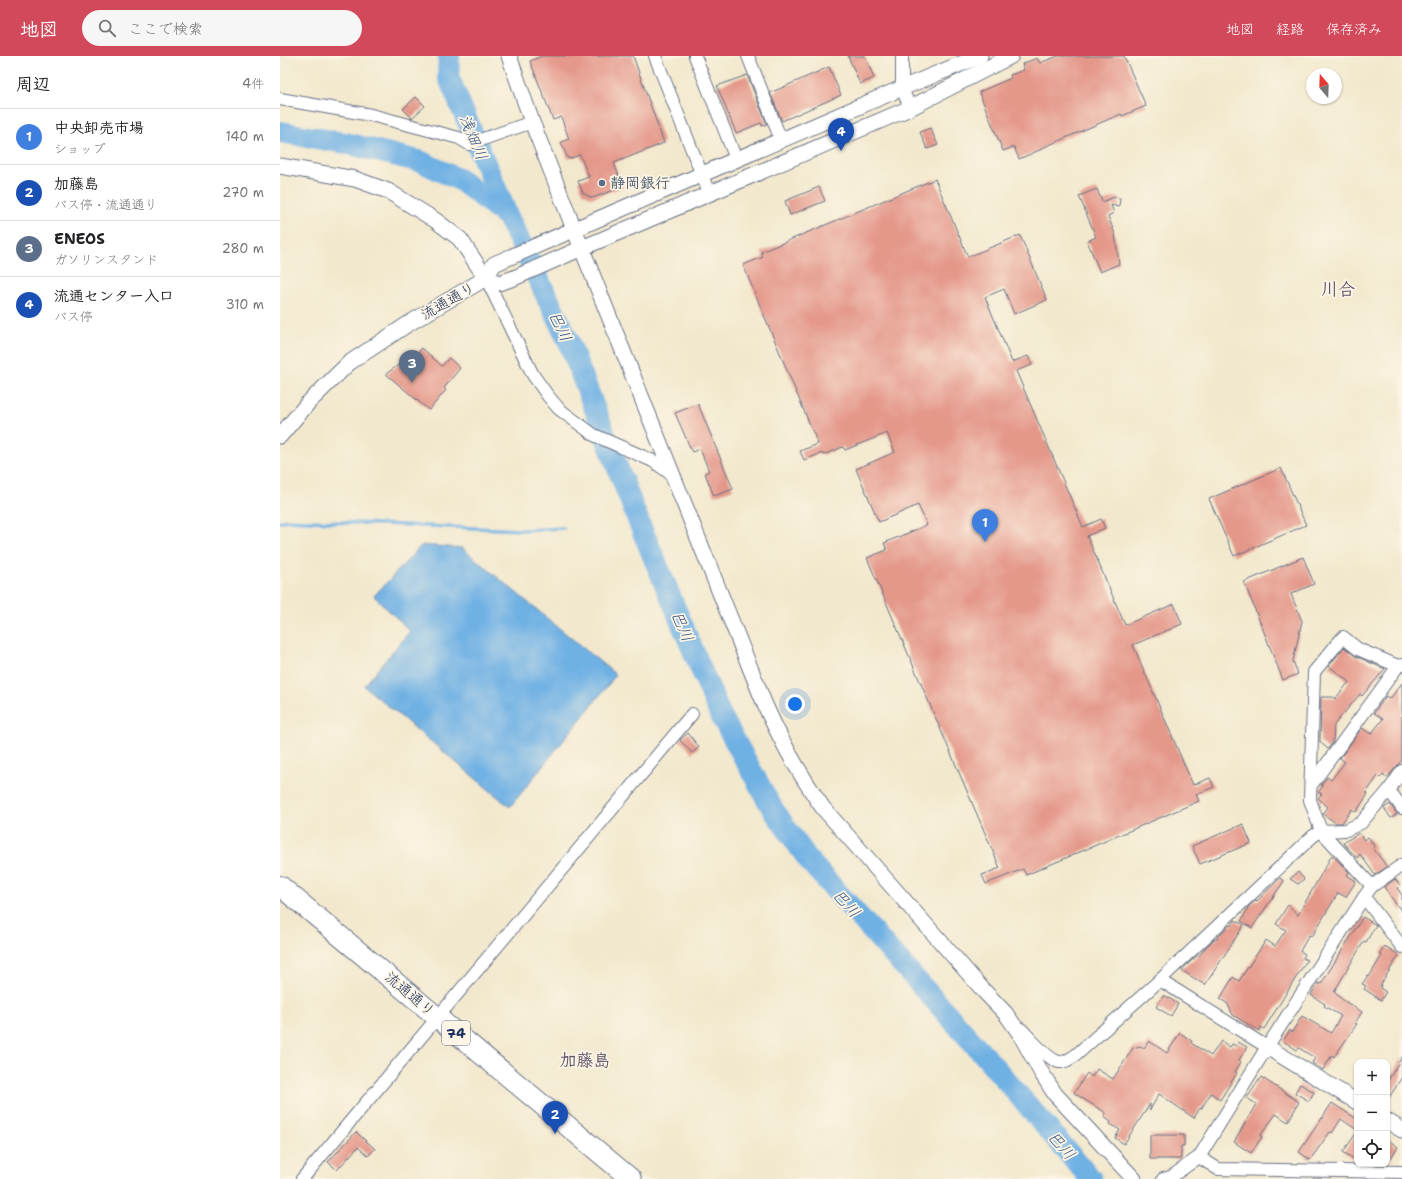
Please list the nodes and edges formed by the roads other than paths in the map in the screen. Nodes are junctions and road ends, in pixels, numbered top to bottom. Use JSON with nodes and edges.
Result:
{"nodes":[{"id":1,"x":509,"y":56,"type":"edge"},
{"id":2,"x":655,"y":56,"type":"edge"},
{"id":3,"x":695,"y":56,"type":"edge"},
{"id":4,"x":748,"y":56,"type":"edge"},
{"id":5,"x":902,"y":56,"type":"edge"},
{"id":6,"x":980,"y":56,"type":"edge"},
{"id":7,"x":1011,"y":56,"type":"edge"},
{"id":8,"x":902,"y":88,"type":"junction"},
{"id":9,"x":280,"y":99,"type":"edge"},
{"id":10,"x":910,"y":108,"type":"junction"},
{"id":11,"x":532,"y":122,"type":"junction"},
{"id":12,"x":781,"y":140,"type":"junction"},
{"id":13,"x":736,"y":159,"type":"junction"},
{"id":14,"x":280,"y":166,"type":"edge"},
{"id":15,"x":702,"y":174,"type":"junction"},
{"id":16,"x":709,"y":193,"type":"junction"},
{"id":17,"x":574,"y":229,"type":"junction"},
{"id":18,"x":582,"y":248,"type":"junction"},
{"id":19,"x":486,"y":278,"type":"junction"},
{"id":20,"x":280,"y":436,"type":"edge"},
{"id":21,"x":674,"y":476,"type":"junction"},
{"id":22,"x":1400,"y":666,"type":"edge"},
{"id":23,"x":692,"y":714,"type":"dead end"},
{"id":24,"x":1402,"y":772,"type":"edge"},
{"id":25,"x":1312,"y":784,"type":"junction"},
{"id":26,"x":1389,"y":790,"type":"junction"},
{"id":27,"x":1402,"y":808,"type":"edge"},
{"id":28,"x":1321,"y":831,"type":"junction"},
{"id":29,"x":1402,"y":865,"type":"edge"},
{"id":30,"x":280,"y":886,"type":"edge"},
{"id":31,"x":1372,"y":886,"type":"junction"},
{"id":32,"x":1364,"y":897,"type":"junction"},
{"id":33,"x":1400,"y":941,"type":"edge"},
{"id":34,"x":1160,"y":980,"type":"junction"},
{"id":35,"x":1006,"y":1014,"type":"junction"},
{"id":36,"x":437,"y":1017,"type":"junction"},
{"id":37,"x":1267,"y":1047,"type":"junction"},
{"id":38,"x":1354,"y":1100,"type":"edge"},
{"id":39,"x":1390,"y":1123,"type":"edge"},
{"id":40,"x":1402,"y":1130,"type":"edge"},
{"id":41,"x":1199,"y":1157,"type":"junction"},
{"id":42,"x":1402,"y":1172,"type":"edge"},
{"id":43,"x":302,"y":1179,"type":"edge"},
{"id":44,"x":631,"y":1179,"type":"edge"},
{"id":45,"x":1134,"y":1179,"type":"edge"},
{"id":46,"x":1163,"y":1179,"type":"edge"}],
"edges":[{"from":1,"to":11,"type":"street"},
{"from":2,"to":15,"type":"street"},
{"from":3,"to":13,"type":"street"},
{"from":4,"to":12,"type":"street"},
{"from":5,"to":8,"type":"street"},
{"from":6,"to":8,"type":"street"},
{"from":7,"to":10,"type":"street"},
{"from":8,"to":10,"type":"street"},
{"from":8,"to":12,"type":"street"},
{"from":9,"to":11,"type":"street"},
{"from":10,"to":16,"type":"street"},
{"from":11,"to":17,"type":"street"},
{"from":12,"to":13,"type":"street"},
{"from":13,"to":15,"type":"street"},
{"from":14,"to":19,"type":"street","name":"流通通り"},
{"from":15,"to":16,"type":"street"},
{"from":15,"to":17,"type":"street"},
{"from":16,"to":18,"type":"street"},
{"from":17,"to":18,"type":"street"},
{"from":17,"to":19,"type":"street"},
{"from":18,"to":19,"type":"street"},
{"from":18,"to":21,"type":"street"},
{"from":19,"to":20,"type":"street","name":"流通通り"},
{"from":19,"to":21,"type":"street"},
{"from":21,"to":35,"type":"street"},
{"from":22,"to":25,"type":"street"},
{"from":22,"to":25,"type":"street"},
{"from":23,"to":36,"type":"street"},
{"from":24,"to":26,"type":"street"},
{"from":25,"to":28,"type":"street"},
{"from":26,"to":27,"type":"street"},
{"from":26,"to":28,"type":"street"},
{"from":28,"to":31,"type":"street"},
{"from":28,"to":34,"type":"street"},
{"from":29,"to":31,"type":"street"},
{"from":30,"to":36,"type":"main road","name":"流通通り","number":"74"},
{"from":31,"to":32,"type":"street"},
{"from":32,"to":33,"type":"street"},
{"from":32,"to":37,"type":"street"},
{"from":34,"to":35,"type":"street"},
{"from":34,"to":37,"type":"street"},
{"from":35,"to":45,"type":"street"},
{"from":36,"to":43,"type":"street"},
{"from":36,"to":44,"type":"main road","name":"流通通り","number":"74"},
{"from":37,"to":38,"type":"street"},
{"from":37,"to":41,"type":"street"},
{"from":39,"to":40,"type":"street"},
{"from":41,"to":42,"type":"street"},
{"from":41,"to":46,"type":"street"}]}
